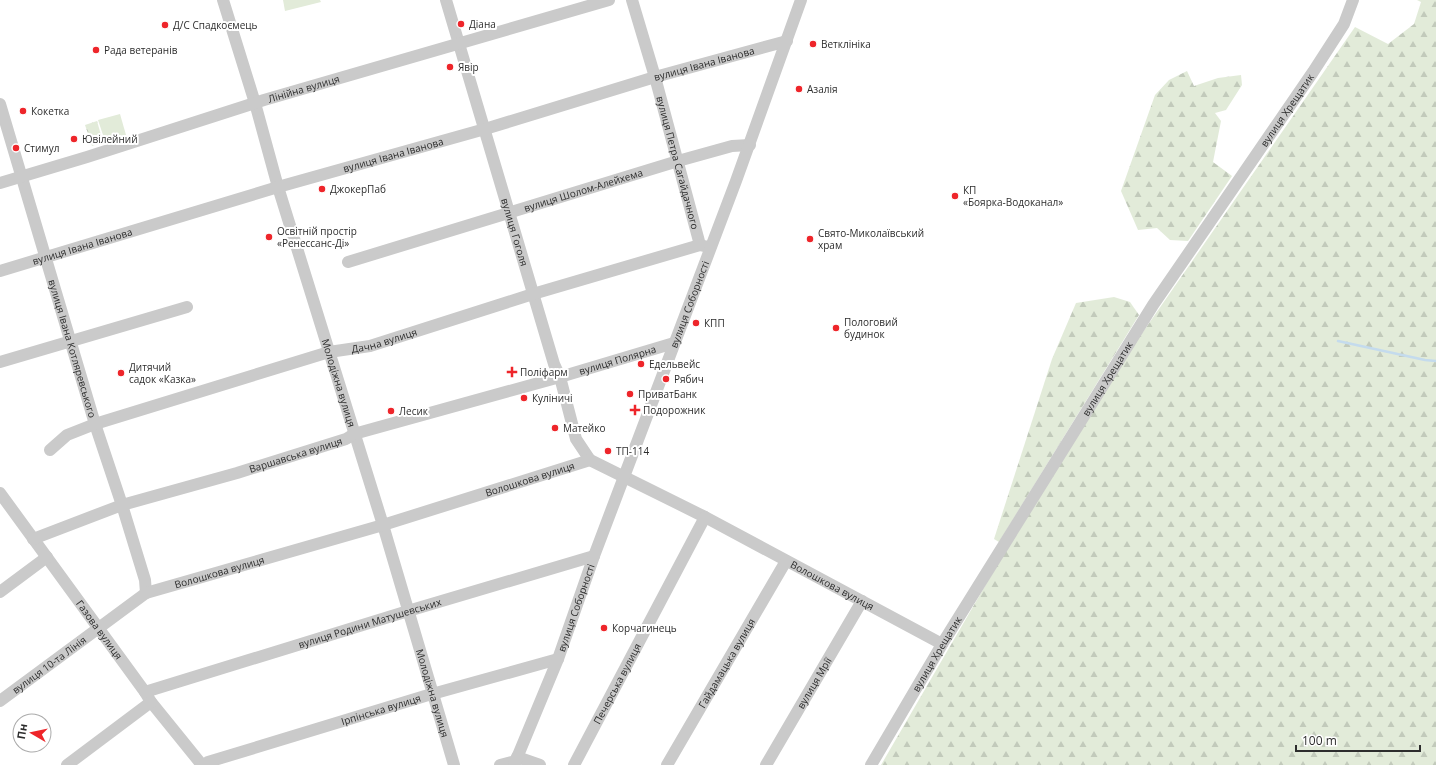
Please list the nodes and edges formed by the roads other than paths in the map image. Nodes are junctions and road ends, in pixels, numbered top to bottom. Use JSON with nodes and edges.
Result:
{"nodes":[{"id":1,"x":223,"y":0,"type":"edge"},
{"id":2,"x":446,"y":0,"type":"edge"},
{"id":3,"x":609,"y":0,"type":"edge"},
{"id":4,"x":632,"y":0,"type":"edge"},
{"id":5,"x":801,"y":0,"type":"edge"},
{"id":6,"x":1353,"y":0,"type":"edge"},
{"id":7,"x":787,"y":41,"type":"junction"},
{"id":8,"x":460,"y":44,"type":"junction"},
{"id":9,"x":655,"y":77,"type":"junction"},
{"id":10,"x":0,"y":104,"type":"edge"},
{"id":11,"x":255,"y":104,"type":"junction"},
{"id":12,"x":485,"y":129,"type":"junction"},
{"id":13,"x":750,"y":145,"type":"junction"},
{"id":14,"x":678,"y":161,"type":"junction"},
{"id":15,"x":22,"y":177,"type":"junction"},
{"id":16,"x":0,"y":183,"type":"edge"},
{"id":17,"x":278,"y":187,"type":"junction"},
{"id":18,"x":510,"y":213,"type":"junction"},
{"id":19,"x":706,"y":247,"type":"junction"},
{"id":20,"x":46,"y":258,"type":"junction"},
{"id":21,"x":348,"y":262,"type":"dead end"},
{"id":22,"x":0,"y":272,"type":"edge"},
{"id":23,"x":533,"y":294,"type":"junction"},
{"id":24,"x":187,"y":307,"type":"dead end"},
{"id":25,"x":71,"y":341,"type":"junction"},
{"id":26,"x":674,"y":343,"type":"junction"},
{"id":27,"x":329,"y":352,"type":"junction"},
{"id":28,"x":0,"y":362,"type":"edge"},
{"id":29,"x":560,"y":377,"type":"junction"},
{"id":30,"x":95,"y":424,"type":"junction"},
{"id":31,"x":354,"y":434,"type":"junction"},
{"id":32,"x":50,"y":450,"type":"dead end"},
{"id":33,"x":590,"y":460,"type":"junction"},
{"id":34,"x":625,"y":476,"type":"junction"},
{"id":35,"x":0,"y":493,"type":"edge"},
{"id":36,"x":122,"y":505,"type":"junction"},
{"id":37,"x":705,"y":517,"type":"junction"},
{"id":38,"x":383,"y":526,"type":"junction"},
{"id":39,"x":33,"y":539,"type":"junction"},
{"id":40,"x":594,"y":556,"type":"junction"},
{"id":41,"x":47,"y":557,"type":"junction"},
{"id":42,"x":786,"y":561,"type":"junction"},
{"id":43,"x":0,"y":592,"type":"edge"},
{"id":44,"x":146,"y":593,"type":"junction"},
{"id":45,"x":862,"y":601,"type":"junction"},
{"id":46,"x":408,"y":610,"type":"junction"},
{"id":47,"x":98,"y":628,"type":"junction"},
{"id":48,"x":942,"y":644,"type":"junction"},
{"id":49,"x":558,"y":659,"type":"junction"},
{"id":50,"x":433,"y":694,"type":"junction"},
{"id":51,"x":148,"y":697,"type":"junction"},
{"id":52,"x":0,"y":701,"type":"edge"},
{"id":53,"x":516,"y":761,"type":"edge"},
{"id":54,"x":67,"y":765,"type":"edge"},
{"id":55,"x":202,"y":765,"type":"edge"},
{"id":56,"x":205,"y":765,"type":"edge"},
{"id":57,"x":454,"y":765,"type":"edge"},
{"id":58,"x":500,"y":765,"type":"edge"},
{"id":59,"x":540,"y":765,"type":"edge"},
{"id":60,"x":574,"y":765,"type":"edge"},
{"id":61,"x":667,"y":765,"type":"edge"},
{"id":62,"x":766,"y":765,"type":"edge"},
{"id":63,"x":871,"y":765,"type":"edge"}],
"edges":[{"from":1,"to":11,"type":"street","name":"Молодіжна вулиця"},
{"from":2,"to":8,"type":"street","name":"вулиця Гоголя"},
{"from":3,"to":8,"type":"street","name":"Лінійна вулиця"},
{"from":4,"to":9,"type":"street","name":"вулиця Петра Сагайдачного"},
{"from":5,"to":7,"type":"street","name":"вулиця Соборності"},
{"from":6,"to":48,"type":"street","name":"вулиця Хрещатик"},
{"from":7,"to":9,"type":"street","name":"вулиця Івана Іванова"},
{"from":7,"to":13,"type":"street","name":"вулиця Соборності"},
{"from":8,"to":11,"type":"street","name":"Лінійна вулиця"},
{"from":8,"to":12,"type":"street","name":"вулиця Гоголя"},
{"from":9,"to":12,"type":"street","name":"вулиця Івана Іванова"},
{"from":9,"to":14,"type":"street","name":"вулиця Петра Сагайдачного"},
{"from":10,"to":15,"type":"street","name":"вулиця Івана Котляревського"},
{"from":11,"to":15,"type":"street","name":"Лінійна вулиця"},
{"from":11,"to":17,"type":"street","name":"Молодіжна вулиця"},
{"from":12,"to":17,"type":"street","name":"вулиця Івана Іванова"},
{"from":12,"to":18,"type":"street","name":"вулиця Гоголя"},
{"from":13,"to":14,"type":"street","name":"вулиця Шолом-Алейхема"},
{"from":13,"to":19,"type":"street","name":"вулиця Соборності"},
{"from":14,"to":18,"type":"street","name":"вулиця Шолом-Алейхема"},
{"from":14,"to":19,"type":"street","name":"вулиця Петра Сагайдачного"},
{"from":15,"to":16,"type":"street","name":"Лінійна вулиця"},
{"from":15,"to":20,"type":"street","name":"вулиця Івана Котляревського"},
{"from":17,"to":20,"type":"street","name":"вулиця Івана Іванова"},
{"from":17,"to":27,"type":"street","name":"Молодіжна вулиця"},
{"from":18,"to":21,"type":"street","name":"вулиця Шолом-Алейхема"},
{"from":18,"to":23,"type":"street","name":"вулиця Гоголя"},
{"from":19,"to":23,"type":"street","name":"Дачна вулиця"},
{"from":19,"to":26,"type":"street","name":"вулиця Соборності"},
{"from":20,"to":22,"type":"street","name":"вулиця Івана Іванова"},
{"from":20,"to":25,"type":"street","name":"вулиця Івана Котляревського"},
{"from":23,"to":27,"type":"street","name":"Дачна вулиця"},
{"from":23,"to":29,"type":"street","name":"вулиця Гоголя"},
{"from":24,"to":25,"type":"street"},
{"from":25,"to":28,"type":"street"},
{"from":25,"to":30,"type":"street","name":"вулиця Івана Котляревського"},
{"from":26,"to":29,"type":"street","name":"вулиця Полярна"},
{"from":26,"to":34,"type":"street","name":"вулиця Соборності"},
{"from":27,"to":30,"type":"street","name":"Дачна вулиця"},
{"from":27,"to":31,"type":"street","name":"Молодіжна вулиця"},
{"from":29,"to":31,"type":"street","name":"Варшавська вулиця"},
{"from":29,"to":33,"type":"street","name":"вулиця Гоголя"},
{"from":30,"to":32,"type":"street","name":"Дачна вулиця"},
{"from":30,"to":36,"type":"street","name":"вулиця Івана Котляревського"},
{"from":31,"to":36,"type":"street","name":"Варшавська вулиця"},
{"from":31,"to":38,"type":"street","name":"Молодіжна вулиця"},
{"from":33,"to":34,"type":"street","name":"Волошкова вулиця"},
{"from":33,"to":38,"type":"street","name":"Волошкова вулиця"},
{"from":34,"to":37,"type":"street","name":"Волошкова вулиця"},
{"from":34,"to":40,"type":"street","name":"вулиця Соборності"},
{"from":35,"to":39,"type":"street","name":"Газова вулиця"},
{"from":36,"to":39,"type":"street","name":"Варшавська вулиця"},
{"from":36,"to":44,"type":"street","name":"вулиця Івана Котляревського"},
{"from":37,"to":42,"type":"street","name":"Волошкова вулиця"},
{"from":37,"to":60,"type":"street","name":"Печерська вулиця"},
{"from":38,"to":44,"type":"street","name":"Волошкова вулиця"},
{"from":38,"to":46,"type":"street","name":"Молодіжна вулиця"},
{"from":39,"to":41,"type":"street","name":"Газова вулиця"},
{"from":40,"to":46,"type":"street","name":"вулиця Родини Матушевських"},
{"from":40,"to":49,"type":"street","name":"вулиця Соборності"},
{"from":41,"to":43,"type":"street"},
{"from":41,"to":47,"type":"street","name":"Газова вулиця"},
{"from":42,"to":45,"type":"street","name":"Волошкова вулиця"},
{"from":42,"to":61,"type":"street","name":"Гайдамацька вулиця"},
{"from":44,"to":47,"type":"street","name":"Волошкова вулиця"},
{"from":45,"to":48,"type":"street","name":"Волошкова вулиця"},
{"from":45,"to":62,"type":"street","name":"вулиця Мрії"},
{"from":46,"to":50,"type":"street","name":"Молодіжна вулиця"},
{"from":46,"to":51,"type":"street","name":"вулиця Родини Матушевських"},
{"from":47,"to":51,"type":"street","name":"Газова вулиця"},
{"from":47,"to":52,"type":"street","name":"вулиця 10-та Лінія"},
{"from":48,"to":63,"type":"street","name":"вулиця Хрещатик"},
{"from":49,"to":50,"type":"street","name":"Ірпінська вулиця"},
{"from":49,"to":53,"type":"street","name":"вулиця Соборності"},
{"from":50,"to":56,"type":"street","name":"Ірпінська вулиця"},
{"from":50,"to":57,"type":"street","name":"Молодіжна вулиця"},
{"from":51,"to":54,"type":"street","name":"вулиця Родини Матушевських"},
{"from":51,"to":55,"type":"street","name":"Газова вулиця"},
{"from":53,"to":58,"type":"street"},
{"from":53,"to":59,"type":"street"}]}
